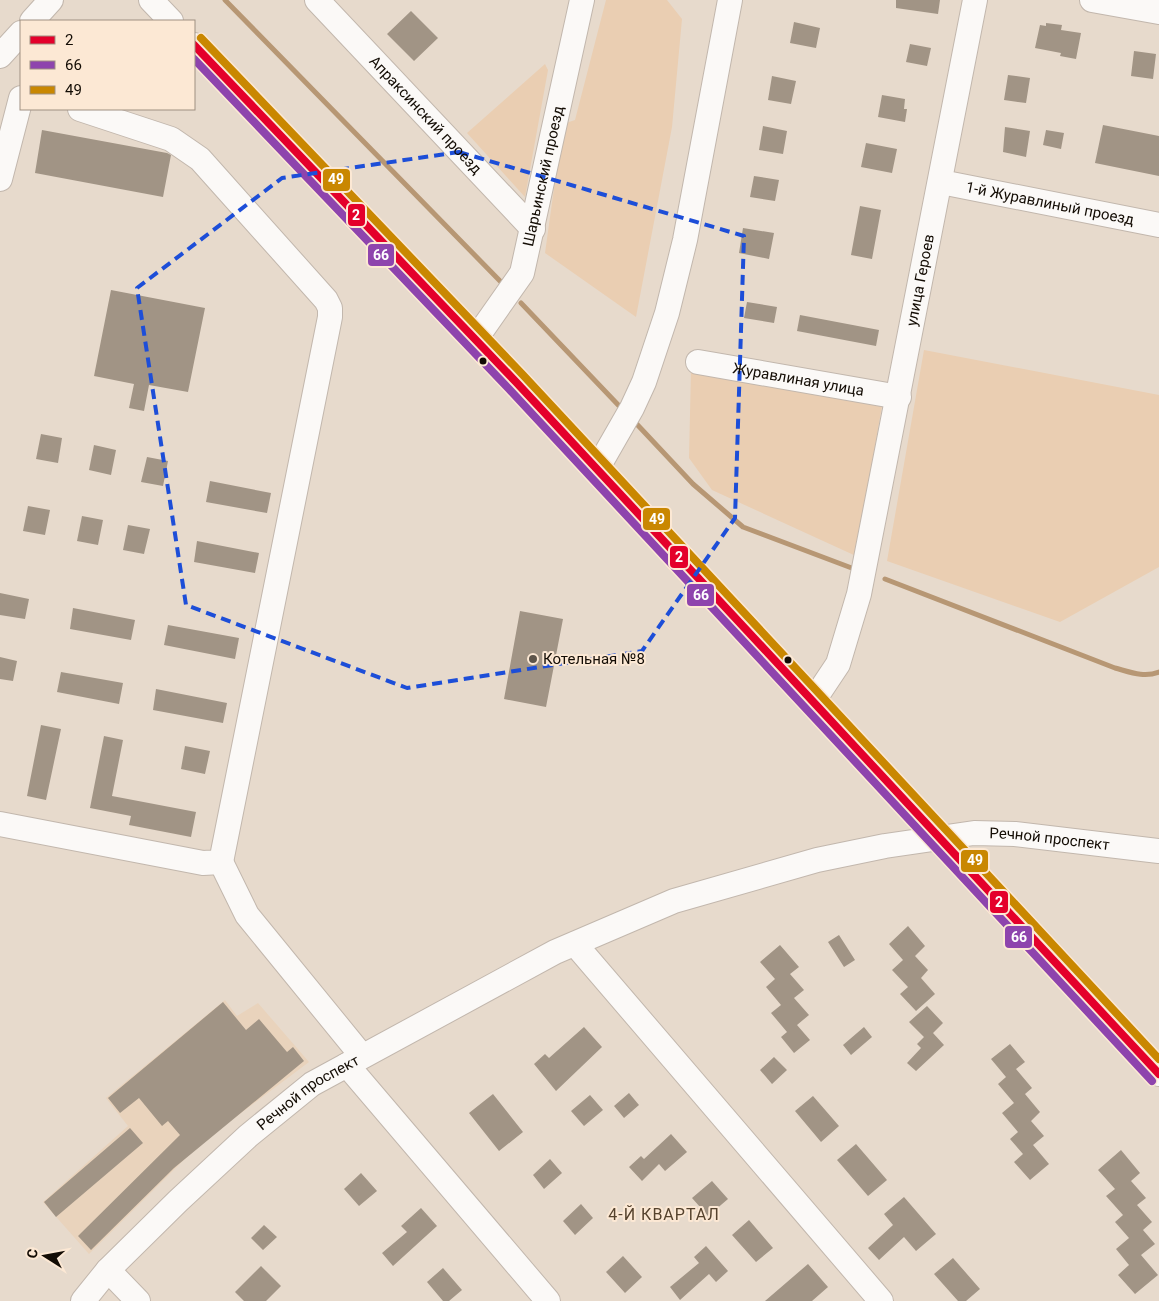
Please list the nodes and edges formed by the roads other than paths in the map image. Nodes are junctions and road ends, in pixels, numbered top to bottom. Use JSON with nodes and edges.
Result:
{"nodes":[{"id":1,"x":151,"y":0,"type":"edge"},
{"id":2,"x":316,"y":0,"type":"edge"},
{"id":3,"x":582,"y":0,"type":"edge"},
{"id":4,"x":730,"y":0,"type":"edge"},
{"id":5,"x":975,"y":0,"type":"edge"},
{"id":6,"x":1092,"y":0,"type":"edge"},
{"id":7,"x":48,"y":8,"type":"edge"},
{"id":8,"x":1159,"y":12,"type":"edge"},
{"id":9,"x":33,"y":20,"type":"edge"},
{"id":10,"x":170,"y":20,"type":"edge"},
{"id":11,"x":20,"y":34,"type":"edge"},
{"id":12,"x":195,"y":46,"type":"edge"},
{"id":13,"x":0,"y":56,"type":"edge"},
{"id":14,"x":20,"y":102,"type":"edge"},
{"id":15,"x":83,"y":110,"type":"edge"},
{"id":16,"x":0,"y":179,"type":"edge"},
{"id":17,"x":941,"y":182,"type":"junction"},
{"id":18,"x":1159,"y":225,"type":"edge"},
{"id":19,"x":533,"y":229,"type":"junction"},
{"id":20,"x":475,"y":340,"type":"junction"},
{"id":21,"x":698,"y":362,"type":"dead end"},
{"id":22,"x":899,"y":397,"type":"junction"},
{"id":23,"x":597,"y":468,"type":"junction"},
{"id":24,"x":814,"y":700,"type":"junction"},
{"id":25,"x":0,"y":824,"type":"edge"},
{"id":26,"x":940,"y":836,"type":"junction"},
{"id":27,"x":1159,"y":851,"type":"edge"},
{"id":28,"x":221,"y":862,"type":"junction"},
{"id":29,"x":575,"y":944,"type":"junction"},
{"id":30,"x":355,"y":1061,"type":"junction"},
{"id":31,"x":1159,"y":1074,"type":"edge"},
{"id":32,"x":108,"y":1270,"type":"junction"},
{"id":33,"x":83,"y":1301,"type":"edge"},
{"id":34,"x":138,"y":1301,"type":"edge"},
{"id":35,"x":548,"y":1301,"type":"edge"},
{"id":36,"x":881,"y":1301,"type":"edge"}],
"edges":[{"from":1,"to":10,"type":"street"},
{"from":2,"to":19,"type":"street","name":"Апраксинский проезд"},
{"from":3,"to":19,"type":"street","name":"Шарьинский проезд"},
{"from":4,"to":23,"type":"street"},
{"from":5,"to":17,"type":"street","name":"улица Героев"},
{"from":6,"to":8,"type":"street"},
{"from":7,"to":9,"type":"street"},
{"from":11,"to":13,"type":"street"},
{"from":12,"to":20,"type":"street"},
{"from":14,"to":16,"type":"street"},
{"from":15,"to":28,"type":"street"},
{"from":17,"to":18,"type":"street","name":"1-й Журавлиный проезд"},
{"from":17,"to":22,"type":"street","name":"улица Героев"},
{"from":19,"to":20,"type":"street","name":"Шарьинский проезд"},
{"from":20,"to":23,"type":"street"},
{"from":21,"to":22,"type":"street","name":"Журавлиная улица"},
{"from":22,"to":24,"type":"street","name":"улица Героев"},
{"from":23,"to":24,"type":"street"},
{"from":24,"to":26,"type":"street"},
{"from":25,"to":28,"type":"street"},
{"from":26,"to":27,"type":"street","name":"Речной проспект"},
{"from":26,"to":29,"type":"street","name":"Речной проспект"},
{"from":26,"to":31,"type":"street"},
{"from":28,"to":30,"type":"street"},
{"from":29,"to":30,"type":"street","name":"Речной проспект"},
{"from":29,"to":36,"type":"street"},
{"from":30,"to":32,"type":"street","name":"Речной проспект"},
{"from":30,"to":35,"type":"street"},
{"from":32,"to":33,"type":"street","name":"Речной проспект"},
{"from":32,"to":34,"type":"street"}]}
